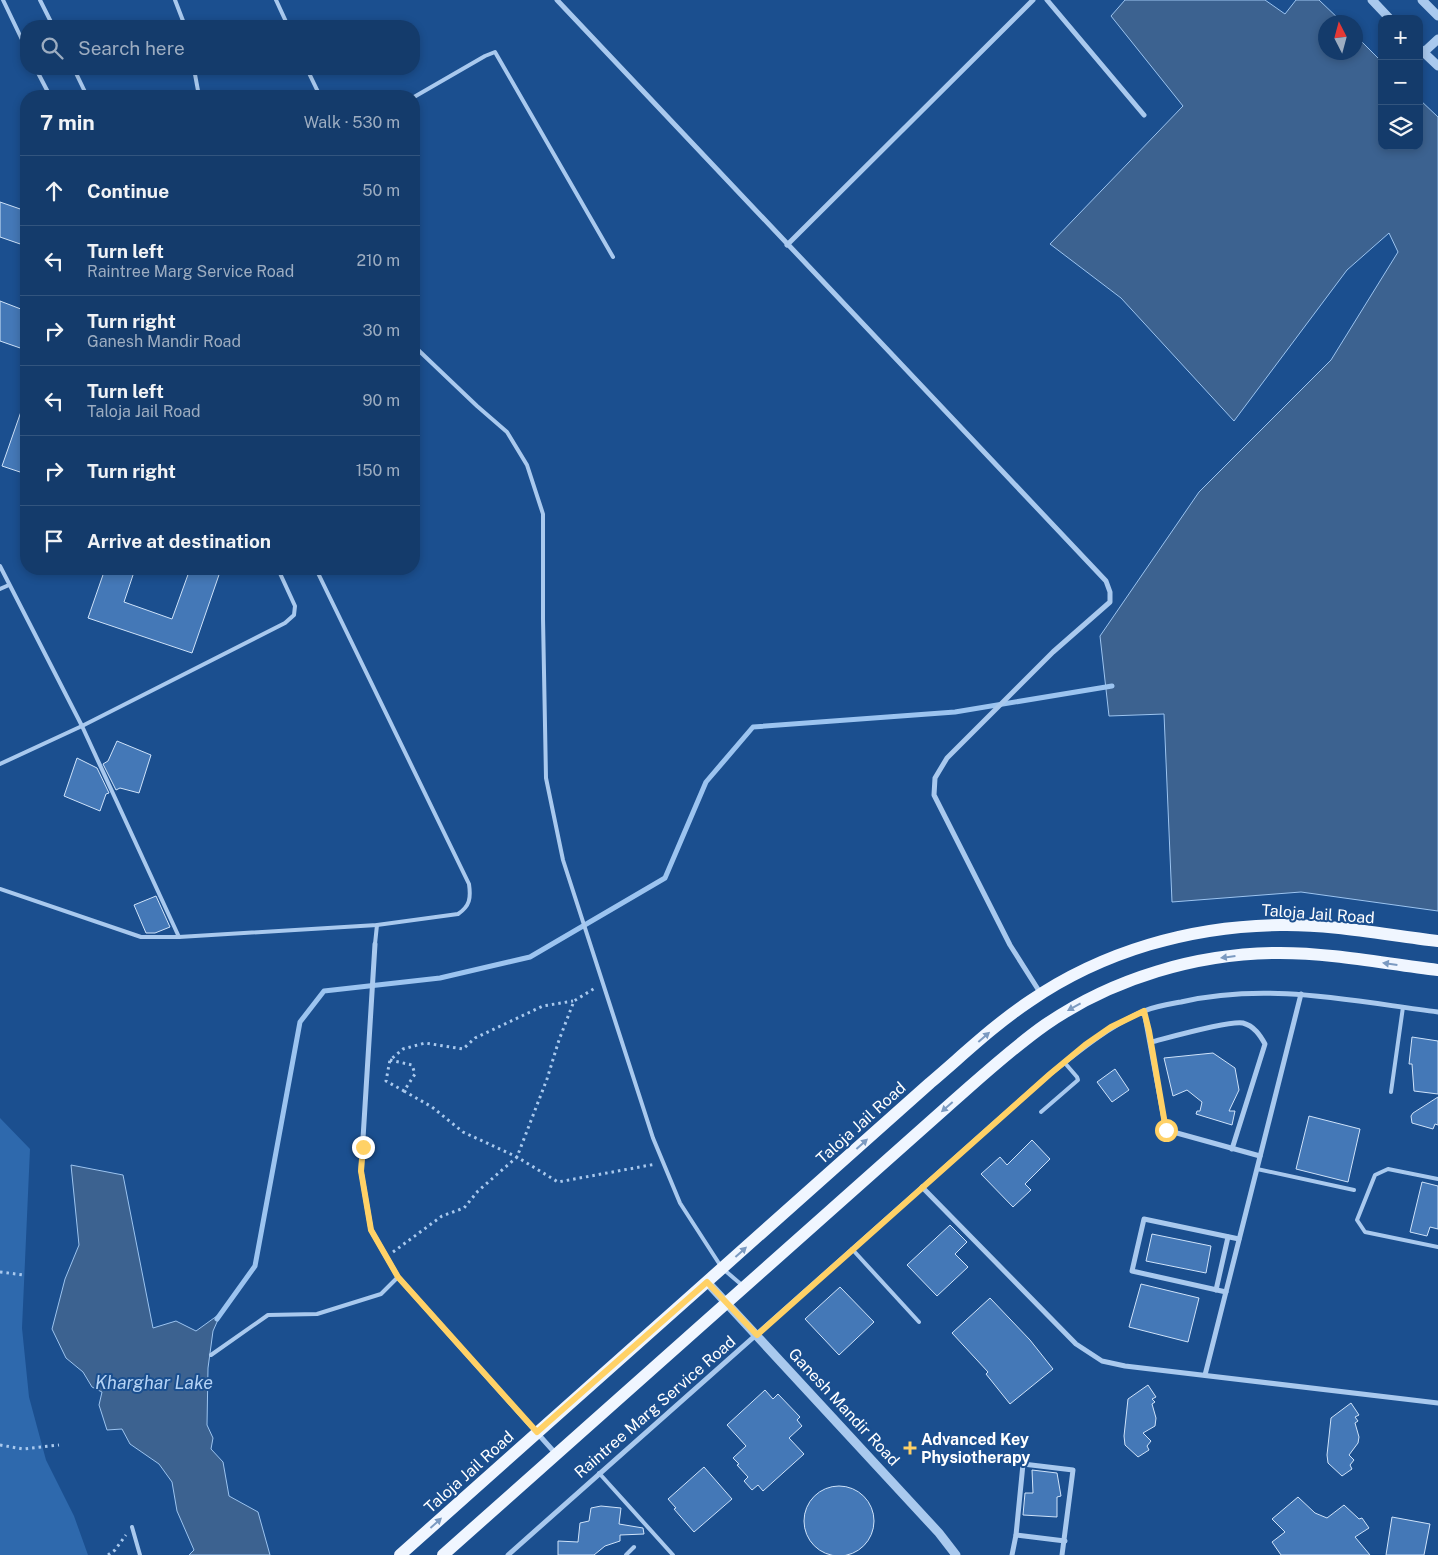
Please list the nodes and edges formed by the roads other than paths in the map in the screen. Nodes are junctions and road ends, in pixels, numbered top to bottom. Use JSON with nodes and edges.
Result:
{"nodes":[{"id":1,"x":3,"y":0,"type":"edge"},
{"id":2,"x":40,"y":0,"type":"edge"},
{"id":3,"x":175,"y":0,"type":"edge"},
{"id":4,"x":276,"y":0,"type":"edge"},
{"id":5,"x":557,"y":0,"type":"edge"},
{"id":6,"x":1033,"y":0,"type":"edge"},
{"id":7,"x":1047,"y":0,"type":"edge"},
{"id":8,"x":1372,"y":0,"type":"edge"},
{"id":9,"x":1422,"y":0,"type":"edge"},
{"id":10,"x":1386,"y":15,"type":"edge"},
{"id":11,"x":1438,"y":16,"type":"edge"},
{"id":12,"x":50,"y":20,"type":"edge"},
{"id":13,"x":183,"y":20,"type":"edge"},
{"id":14,"x":285,"y":20,"type":"edge"},
{"id":15,"x":20,"y":35,"type":"edge"},
{"id":16,"x":1438,"y":39,"type":"edge"},
{"id":17,"x":1423,"y":49,"type":"edge"},
{"id":18,"x":1423,"y":51,"type":"edge"},
{"id":19,"x":1438,"y":66,"type":"edge"},
{"id":20,"x":39,"y":75,"type":"edge"},
{"id":21,"x":77,"y":75,"type":"edge"},
{"id":22,"x":195,"y":75,"type":"edge"},
{"id":23,"x":310,"y":75,"type":"edge"},
{"id":24,"x":47,"y":90,"type":"edge"},
{"id":25,"x":84,"y":90,"type":"edge"},
{"id":26,"x":198,"y":90,"type":"edge"},
{"id":27,"x":317,"y":90,"type":"edge"},
{"id":28,"x":420,"y":94,"type":"edge"},
{"id":29,"x":1144,"y":115,"type":"dead end"},
{"id":30,"x":787,"y":245,"type":"junction"},
{"id":31,"x":613,"y":257,"type":"dead end"},
{"id":32,"x":420,"y":352,"type":"edge"},
{"id":33,"x":0,"y":566,"type":"edge"},
{"id":34,"x":281,"y":575,"type":"edge"},
{"id":35,"x":319,"y":575,"type":"edge"},
{"id":36,"x":9,"y":585,"type":"junction"},
{"id":37,"x":0,"y":590,"type":"edge"},
{"id":38,"x":82,"y":726,"type":"junction"},
{"id":39,"x":0,"y":764,"type":"edge"},
{"id":40,"x":0,"y":889,"type":"edge"},
{"id":41,"x":377,"y":925,"type":"junction"},
{"id":42,"x":178,"y":937,"type":"junction"},
{"id":43,"x":1438,"y":941,"type":"edge"},
{"id":44,"x":375,"y":944,"type":"joint"},
{"id":45,"x":1438,"y":970,"type":"edge"},
{"id":46,"x":1041,"y":994,"type":"junction"},
{"id":47,"x":1301,"y":994,"type":"junction"},
{"id":48,"x":1403,"y":1007,"type":"junction"},
{"id":49,"x":1144,"y":1011,"type":"junction"},
{"id":50,"x":1438,"y":1012,"type":"edge"},
{"id":51,"x":1151,"y":1042,"type":"junction"},
{"id":52,"x":1064,"y":1062,"type":"junction"},
{"id":53,"x":1391,"y":1092,"type":"dead end"},
{"id":54,"x":1041,"y":1112,"type":"dead end"},
{"id":55,"x":1232,"y":1149,"type":"junction"},
{"id":56,"x":1260,"y":1156,"type":"junction"},
{"id":57,"x":1257,"y":1170,"type":"junction"},
{"id":58,"x":1438,"y":1179,"type":"edge"},
{"id":59,"x":922,"y":1187,"type":"junction"},
{"id":60,"x":1354,"y":1190,"type":"dead end"},
{"id":61,"x":1228,"y":1237,"type":"junction"},
{"id":62,"x":1240,"y":1240,"type":"junction"},
{"id":63,"x":1438,"y":1247,"type":"edge"},
{"id":64,"x":852,"y":1249,"type":"junction"},
{"id":65,"x":722,"y":1268,"type":"junction"},
{"id":66,"x":398,"y":1277,"type":"junction"},
{"id":67,"x":707,"y":1282,"type":"junction"},
{"id":68,"x":744,"y":1287,"type":"junction"},
{"id":69,"x":1216,"y":1290,"type":"junction"},
{"id":70,"x":1226,"y":1292,"type":"junction"},
{"id":71,"x":726,"y":1303,"type":"junction"},
{"id":72,"x":919,"y":1322,"type":"dead end"},
{"id":73,"x":757,"y":1335,"type":"junction"},
{"id":74,"x":211,"y":1355,"type":"dead end"},
{"id":75,"x":1205,"y":1375,"type":"junction"},
{"id":76,"x":1438,"y":1403,"type":"edge"},
{"id":77,"x":537,"y":1432,"type":"junction"},
{"id":78,"x":557,"y":1454,"type":"junction"},
{"id":79,"x":599,"y":1473,"type":"junction"},
{"id":80,"x":132,"y":1527,"type":"road end"},
{"id":81,"x":1016,"y":1535,"type":"junction"},
{"id":82,"x":1065,"y":1541,"type":"junction"},
{"id":83,"x":634,"y":1547,"type":"dead end"},
{"id":84,"x":140,"y":1555,"type":"edge"},
{"id":85,"x":400,"y":1555,"type":"edge"},
{"id":86,"x":443,"y":1555,"type":"edge"},
{"id":87,"x":508,"y":1555,"type":"edge"},
{"id":88,"x":626,"y":1555,"type":"edge"},
{"id":89,"x":673,"y":1555,"type":"edge"},
{"id":90,"x":956,"y":1555,"type":"edge"},
{"id":91,"x":1012,"y":1555,"type":"edge"},
{"id":92,"x":1062,"y":1555,"type":"edge"}],
"edges":[{"from":1,"to":15,"type":"lane"},
{"from":2,"to":12,"type":"lane"},
{"from":3,"to":13,"type":"lane"},
{"from":4,"to":14,"type":"lane"},
{"from":5,"to":30,"type":"street"},
{"from":6,"to":30,"type":"street"},
{"from":7,"to":29,"type":"street"},
{"from":8,"to":10,"type":"street"},
{"from":9,"to":11,"type":"street"},
{"from":16,"to":17,"type":"street"},
{"from":18,"to":19,"type":"street"},
{"from":20,"to":24,"type":"lane"},
{"from":21,"to":25,"type":"lane"},
{"from":22,"to":26,"type":"lane"},
{"from":23,"to":27,"type":"lane"},
{"from":28,"to":31,"type":"lane"},
{"from":30,"to":46,"type":"street"},
{"from":32,"to":65,"type":"lane"},
{"from":33,"to":36,"type":"lane"},
{"from":34,"to":38,"type":"lane"},
{"from":35,"to":41,"type":"lane"},
{"from":36,"to":37,"type":"lane"},
{"from":36,"to":38,"type":"lane"},
{"from":38,"to":39,"type":"lane"},
{"from":38,"to":42,"type":"lane"},
{"from":40,"to":42,"type":"lane"},
{"from":41,"to":42,"type":"lane"},
{"from":41,"to":44,"type":"lane"},
{"from":43,"to":46,"type":"main road","name":"Taloja Jail Road"},
{"from":44,"to":66,"type":"street"},
{"from":45,"to":68,"type":"main road","one_way":true},
{"from":65,"to":46,"type":"main road","name":"Taloja Jail Road","one_way":true},
{"from":47,"to":48,"type":"street","name":"Raintree Marg Service Road"},
{"from":47,"to":49,"type":"street","name":"Raintree Marg Service Road"},
{"from":47,"to":56,"type":"street"},
{"from":48,"to":50,"type":"street","name":"Raintree Marg Service Road"},
{"from":48,"to":53,"type":"lane"},
{"from":49,"to":51,"type":"street"},
{"from":49,"to":52,"type":"street","name":"Raintree Marg Service Road"},
{"from":51,"to":55,"type":"street"},
{"from":51,"to":55,"type":"street"},
{"from":52,"to":54,"type":"lane"},
{"from":52,"to":59,"type":"street","name":"Raintree Marg Service Road"},
{"from":55,"to":56,"type":"street"},
{"from":56,"to":57,"type":"street"},
{"from":57,"to":60,"type":"lane"},
{"from":57,"to":62,"type":"street"},
{"from":58,"to":63,"type":"lane"},
{"from":59,"to":64,"type":"street","name":"Raintree Marg Service Road"},
{"from":59,"to":75,"type":"street"},
{"from":61,"to":62,"type":"street"},
{"from":61,"to":69,"type":"street"},
{"from":61,"to":69,"type":"street"},
{"from":62,"to":70,"type":"street"},
{"from":64,"to":72,"type":"lane"},
{"from":64,"to":73,"type":"street","name":"Raintree Marg Service Road"},
{"from":65,"to":67,"type":"main road","name":"Taloja Jail Road"},
{"from":65,"to":68,"type":"lane"},
{"from":66,"to":74,"type":"lane"},
{"from":66,"to":77,"type":"street"},
{"from":67,"to":71,"type":"street","name":"Ganesh Mandir Road"},
{"from":67,"to":77,"type":"main road","name":"Taloja Jail Road"},
{"from":68,"to":71,"type":"main road"},
{"from":69,"to":70,"type":"street"},
{"from":70,"to":75,"type":"street"},
{"from":71,"to":73,"type":"street","name":"Ganesh Mandir Road"},
{"from":71,"to":78,"type":"main road"},
{"from":73,"to":79,"type":"street","name":"Raintree Marg Service Road"},
{"from":73,"to":90,"type":"street","name":"Ganesh Mandir Road"},
{"from":75,"to":76,"type":"street"},
{"from":77,"to":78,"type":"street"},
{"from":85,"to":77,"type":"main road","name":"Taloja Jail Road","one_way":true},
{"from":78,"to":86,"type":"main road"},
{"from":79,"to":87,"type":"street","name":"Raintree Marg Service Road"},
{"from":79,"to":89,"type":"lane"},
{"from":80,"to":84,"type":"lane"},
{"from":81,"to":82,"type":"street"},
{"from":81,"to":82,"type":"street"},
{"from":81,"to":91,"type":"street"},
{"from":82,"to":92,"type":"street"},
{"from":83,"to":88,"type":"lane"}]}
